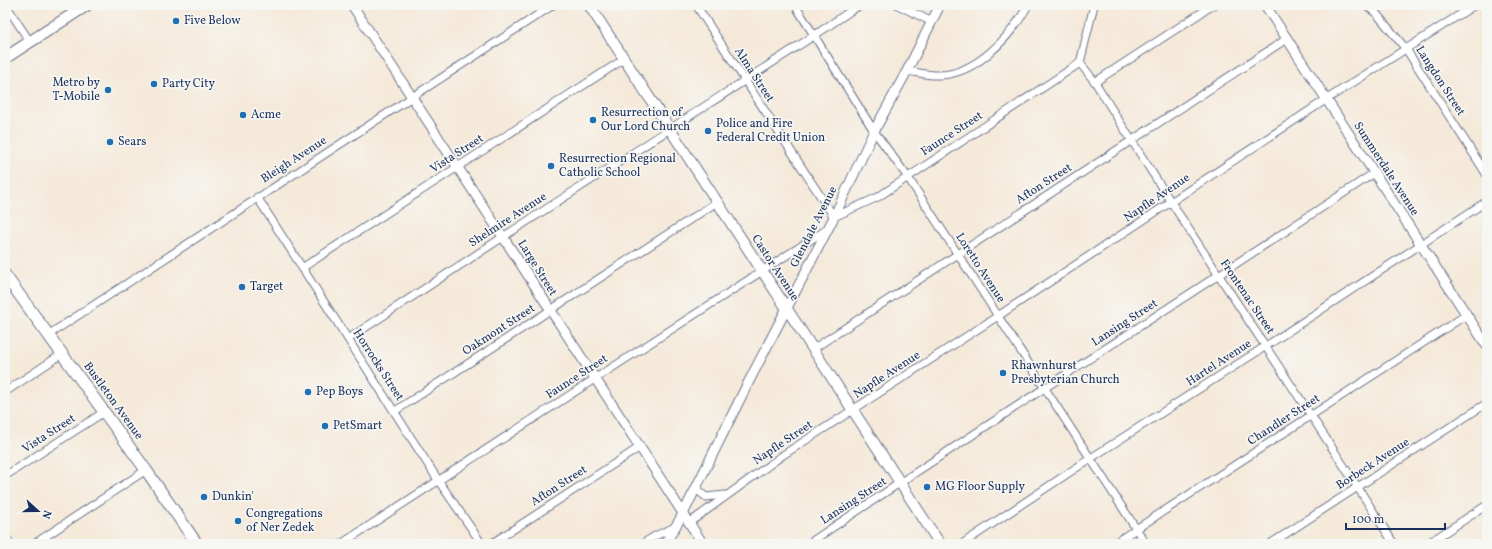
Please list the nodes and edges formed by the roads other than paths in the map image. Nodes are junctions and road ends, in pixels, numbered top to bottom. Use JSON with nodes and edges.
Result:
{"nodes":[{"id":1,"x":6,"y":5,"type":"edge"},
{"id":2,"x":87,"y":5,"type":"edge"},
{"id":3,"x":352,"y":5,"type":"edge"},
{"id":4,"x":553,"y":5,"type":"edge"},
{"id":5,"x":589,"y":5,"type":"edge"},
{"id":6,"x":696,"y":5,"type":"edge"},
{"id":7,"x":795,"y":5,"type":"edge"},
{"id":8,"x":863,"y":5,"type":"edge"},
{"id":9,"x":898,"y":5,"type":"edge"},
{"id":10,"x":940,"y":5,"type":"edge"},
{"id":11,"x":1028,"y":5,"type":"edge"},
{"id":12,"x":1094,"y":5,"type":"edge"},
{"id":13,"x":1213,"y":5,"type":"edge"},
{"id":14,"x":1266,"y":5,"type":"edge"},
{"id":15,"x":1365,"y":5,"type":"edge"},
{"id":16,"x":1475,"y":5,"type":"edge"},
{"id":17,"x":932,"y":22,"type":"junction"},
{"id":18,"x":815,"y":35,"type":"junction"},
{"id":19,"x":1288,"y":38,"type":"junction"},
{"id":20,"x":30,"y":42,"type":"junction"},
{"id":21,"x":1406,"y":48,"type":"junction"},
{"id":22,"x":5,"y":58,"type":"edge"},
{"id":23,"x":624,"y":59,"type":"junction"},
{"id":24,"x":1080,"y":63,"type":"junction"},
{"id":25,"x":907,"y":71,"type":"junction"},
{"id":26,"x":745,"y":81,"type":"junction"},
{"id":27,"x":1095,"y":82,"type":"junction"},
{"id":28,"x":412,"y":97,"type":"junction"},
{"id":29,"x":1327,"y":99,"type":"junction"},
{"id":30,"x":670,"y":129,"type":"junction"},
{"id":31,"x":874,"y":131,"type":"junction"},
{"id":32,"x":1131,"y":140,"type":"junction"},
{"id":33,"x":457,"y":168,"type":"junction"},
{"id":34,"x":1374,"y":173,"type":"junction"},
{"id":35,"x":907,"y":176,"type":"junction"},
{"id":36,"x":1487,"y":176,"type":"edge"},
{"id":37,"x":257,"y":197,"type":"junction"},
{"id":38,"x":1487,"y":201,"type":"edge"},
{"id":39,"x":717,"y":202,"type":"junction"},
{"id":40,"x":1172,"y":202,"type":"junction"},
{"id":41,"x":834,"y":217,"type":"junction"},
{"id":42,"x":826,"y":230,"type":"junction"},
{"id":43,"x":503,"y":236,"type":"junction"},
{"id":44,"x":1421,"y":244,"type":"junction"},
{"id":45,"x":957,"y":253,"type":"junction"},
{"id":46,"x":302,"y":268,"type":"junction"},
{"id":47,"x":762,"y":272,"type":"junction"},
{"id":48,"x":5,"y":275,"type":"edge"},
{"id":49,"x":1219,"y":276,"type":"junction"},
{"id":50,"x":786,"y":308,"type":"junction"},
{"id":51,"x":549,"y":310,"type":"junction"},
{"id":52,"x":1466,"y":315,"type":"junction"},
{"id":53,"x":998,"y":316,"type":"junction"},
{"id":54,"x":48,"y":334,"type":"junction"},
{"id":55,"x":348,"y":339,"type":"junction"},
{"id":56,"x":1266,"y":346,"type":"junction"},
{"id":57,"x":1487,"y":346,"type":"edge"},
{"id":58,"x":813,"y":349,"type":"junction"},
{"id":59,"x":62,"y":354,"type":"junction"},
{"id":60,"x":596,"y":378,"type":"junction"},
{"id":61,"x":1044,"y":388,"type":"junction"},
{"id":62,"x":5,"y":392,"type":"edge"},
{"id":63,"x":1487,"y":403,"type":"edge"},
{"id":64,"x":853,"y":410,"type":"junction"},
{"id":65,"x":395,"y":411,"type":"junction"},
{"id":66,"x":104,"y":412,"type":"junction"},
{"id":67,"x":1311,"y":416,"type":"junction"},
{"id":68,"x":640,"y":447,"type":"junction"},
{"id":69,"x":1091,"y":458,"type":"junction"},
{"id":70,"x":146,"y":470,"type":"junction"},
{"id":71,"x":5,"y":476,"type":"edge"},
{"id":72,"x":438,"y":480,"type":"junction"},
{"id":73,"x":901,"y":484,"type":"junction"},
{"id":74,"x":1358,"y":487,"type":"junction"},
{"id":75,"x":696,"y":489,"type":"junction"},
{"id":76,"x":727,"y":495,"type":"junction"},
{"id":77,"x":1487,"y":505,"type":"edge"},
{"id":78,"x":683,"y":514,"type":"junction"},
{"id":79,"x":689,"y":523,"type":"junction"},
{"id":80,"x":676,"y":527,"type":"junction"},
{"id":81,"x":1136,"y":528,"type":"junction"},
{"id":82,"x":5,"y":536,"type":"edge"},
{"id":83,"x":194,"y":543,"type":"edge"},
{"id":84,"x":10,"y":544,"type":"edge"},
{"id":85,"x":34,"y":544,"type":"edge"},
{"id":86,"x":341,"y":544,"type":"edge"},
{"id":87,"x":482,"y":544,"type":"edge"},
{"id":88,"x":491,"y":544,"type":"edge"},
{"id":89,"x":642,"y":544,"type":"edge"},
{"id":90,"x":665,"y":544,"type":"edge"},
{"id":91,"x":703,"y":544,"type":"edge"},
{"id":92,"x":808,"y":544,"type":"edge"},
{"id":93,"x":940,"y":544,"type":"edge"},
{"id":94,"x":962,"y":544,"type":"edge"},
{"id":95,"x":1113,"y":544,"type":"edge"},
{"id":96,"x":1146,"y":544,"type":"edge"},
{"id":97,"x":1270,"y":544,"type":"edge"},
{"id":98,"x":1394,"y":544,"type":"edge"},
{"id":99,"x":1427,"y":544,"type":"edge"}],
"edges":[{"from":1,"to":20,"type":"street"},
{"from":2,"to":20,"type":"main road"},
{"from":3,"to":28,"type":"street","name":"Large Street"},
{"from":4,"to":28,"type":"street","name":"Bleigh Avenue"},
{"from":5,"to":23,"type":"main road","name":"Castor Avenue"},
{"from":6,"to":26,"type":"street","name":"Alma Street"},
{"from":7,"to":18,"type":"street","name":"Loretto Avenue"},
{"from":8,"to":18,"type":"street","name":"Shelmire Avenue"},
{"from":9,"to":17,"type":"street"},
{"from":10,"to":17,"type":"street","name":"Glendale Avenue"},
{"from":11,"to":25,"type":"street"},
{"from":12,"to":24,"type":"street"},
{"from":13,"to":27,"type":"street"},
{"from":14,"to":19,"type":"street","name":"Summerdale Avenue"},
{"from":15,"to":21,"type":"street","name":"Langdon Street"},
{"from":16,"to":21,"type":"street","name":"Napfle Avenue"},
{"from":17,"to":25,"type":"street","name":"Glendale Avenue"},
{"from":18,"to":26,"type":"street","name":"Shelmire Avenue"},
{"from":18,"to":31,"type":"street","name":"Loretto Avenue"},
{"from":19,"to":29,"type":"street","name":"Summerdale Avenue"},
{"from":19,"to":32,"type":"street","name":"Afton Street"},
{"from":20,"to":22,"type":"main road"},
{"from":21,"to":29,"type":"street","name":"Napfle Avenue"},
{"from":21,"to":36,"type":"street","name":"Langdon Street"},
{"from":23,"to":30,"type":"main road","name":"Castor Avenue"},
{"from":23,"to":33,"type":"street","name":"Vista Street"},
{"from":24,"to":27,"type":"street","name":"Frontenac Street"},
{"from":24,"to":35,"type":"street","name":"Faunce Street"},
{"from":25,"to":31,"type":"street","name":"Glendale Avenue"},
{"from":26,"to":30,"type":"street","name":"Shelmire Avenue"},
{"from":26,"to":41,"type":"street","name":"Alma Street"},
{"from":27,"to":32,"type":"street","name":"Frontenac Street"},
{"from":28,"to":33,"type":"street","name":"Large Street"},
{"from":28,"to":37,"type":"street","name":"Bleigh Avenue"},
{"from":29,"to":34,"type":"street","name":"Summerdale Avenue"},
{"from":29,"to":40,"type":"street","name":"Napfle Avenue"},
{"from":30,"to":39,"type":"main road","name":"Castor Avenue"},
{"from":30,"to":43,"type":"street","name":"Shelmire Avenue"},
{"from":31,"to":35,"type":"street","name":"Loretto Avenue"},
{"from":31,"to":41,"type":"street","name":"Glendale Avenue"},
{"from":32,"to":40,"type":"street","name":"Frontenac Street"},
{"from":32,"to":45,"type":"street","name":"Afton Street"},
{"from":33,"to":43,"type":"street","name":"Large Street"},
{"from":33,"to":46,"type":"street","name":"Vista Street"},
{"from":34,"to":44,"type":"street","name":"Summerdale Avenue"},
{"from":34,"to":49,"type":"street","name":"Lansing Street"},
{"from":35,"to":41,"type":"street","name":"Faunce Street"},
{"from":35,"to":45,"type":"street","name":"Loretto Avenue"},
{"from":37,"to":46,"type":"street","name":"Horrocks Street"},
{"from":37,"to":54,"type":"street","name":"Bleigh Avenue"},
{"from":38,"to":44,"type":"street","name":"Hartel Avenue"},
{"from":39,"to":47,"type":"main road","name":"Castor Avenue"},
{"from":39,"to":51,"type":"street","name":"Oakmont Street"},
{"from":40,"to":49,"type":"street","name":"Frontenac Street"},
{"from":40,"to":53,"type":"street","name":"Napfle Avenue"},
{"from":41,"to":42,"type":"street","name":"Glendale Avenue"},
{"from":42,"to":47,"type":"street","name":"Faunce Street"},
{"from":42,"to":50,"type":"street","name":"Glendale Avenue"},
{"from":43,"to":51,"type":"street","name":"Large Street"},
{"from":43,"to":55,"type":"street","name":"Shelmire Avenue"},
{"from":44,"to":52,"type":"street","name":"Summerdale Avenue"},
{"from":44,"to":56,"type":"street","name":"Hartel Avenue"},
{"from":45,"to":53,"type":"street","name":"Loretto Avenue"},
{"from":45,"to":58,"type":"street","name":"Afton Street"},
{"from":46,"to":55,"type":"street","name":"Horrocks Street"},
{"from":47,"to":50,"type":"main road","name":"Castor Avenue"},
{"from":47,"to":60,"type":"street","name":"Faunce Street"},
{"from":48,"to":54,"type":"main road","name":"Bustleton Avenue"},
{"from":49,"to":56,"type":"street","name":"Frontenac Street"},
{"from":49,"to":61,"type":"street","name":"Lansing Street"},
{"from":50,"to":58,"type":"main road","name":"Castor Avenue"},
{"from":50,"to":75,"type":"street","name":"Glendale Avenue"},
{"from":51,"to":60,"type":"street","name":"Large Street"},
{"from":51,"to":65,"type":"street","name":"Oakmont Street"},
{"from":52,"to":57,"type":"street","name":"Summerdale Avenue"},
{"from":52,"to":67,"type":"street","name":"Chandler Street"},
{"from":53,"to":61,"type":"street","name":"Loretto Avenue"},
{"from":53,"to":64,"type":"street","name":"Napfle Avenue"},
{"from":54,"to":59,"type":"main road","name":"Bustleton Avenue"},
{"from":55,"to":65,"type":"street","name":"Horrocks Street"},
{"from":56,"to":67,"type":"street","name":"Frontenac Street"},
{"from":56,"to":69,"type":"street","name":"Hartel Avenue"},
{"from":58,"to":64,"type":"main road","name":"Castor Avenue"},
{"from":59,"to":62,"type":"street"},
{"from":59,"to":66,"type":"main road","name":"Bustleton Avenue"},
{"from":60,"to":68,"type":"street","name":"Large Street"},
{"from":60,"to":72,"type":"street","name":"Faunce Street"},
{"from":61,"to":69,"type":"street","name":"Loretto Avenue"},
{"from":61,"to":73,"type":"street","name":"Lansing Street"},
{"from":63,"to":74,"type":"street","name":"Borbeck Avenue"},
{"from":64,"to":73,"type":"main road","name":"Castor Avenue"},
{"from":64,"to":76,"type":"street","name":"Napfle Street"},
{"from":65,"to":72,"type":"street","name":"Horrocks Street"},
{"from":66,"to":70,"type":"main road","name":"Bustleton Avenue"},
{"from":66,"to":71,"type":"street","name":"Vista Street"},
{"from":67,"to":74,"type":"street","name":"Frontenac Street"},
{"from":67,"to":81,"type":"street","name":"Chandler Street"},
{"from":68,"to":78,"type":"street","name":"Large Street"},
{"from":68,"to":88,"type":"street","name":"Afton Street"},
{"from":69,"to":81,"type":"street","name":"Loretto Avenue"},
{"from":69,"to":94,"type":"street","name":"Hartel Avenue"},
{"from":70,"to":83,"type":"main road","name":"Bustleton Avenue"},
{"from":70,"to":85,"type":"street"},
{"from":72,"to":86,"type":"street","name":"Faunce Street"},
{"from":72,"to":87,"type":"street","name":"Horrocks Street"},
{"from":73,"to":92,"type":"street","name":"Lansing Street"},
{"from":73,"to":93,"type":"main road","name":"Castor Avenue"},
{"from":74,"to":97,"type":"street","name":"Borbeck Avenue"},
{"from":74,"to":98,"type":"street","name":"Frontenac Street"},
{"from":75,"to":76,"type":"street"},
{"from":75,"to":78,"type":"street","name":"Glendale Avenue"},
{"from":76,"to":79,"type":"street","name":"Napfle Street"},
{"from":77,"to":99,"type":"street"},
{"from":78,"to":79,"type":"street","name":"Large Street"},
{"from":78,"to":80,"type":"street","name":"Glendale Avenue"},
{"from":79,"to":91,"type":"street","name":"Large Street"},
{"from":80,"to":89,"type":"street"},
{"from":80,"to":90,"type":"street","name":"Glendale Avenue"},
{"from":81,"to":95,"type":"street","name":"Chandler Street"},
{"from":81,"to":96,"type":"street","name":"Loretto Avenue"},
{"from":82,"to":84,"type":"street"}]}
